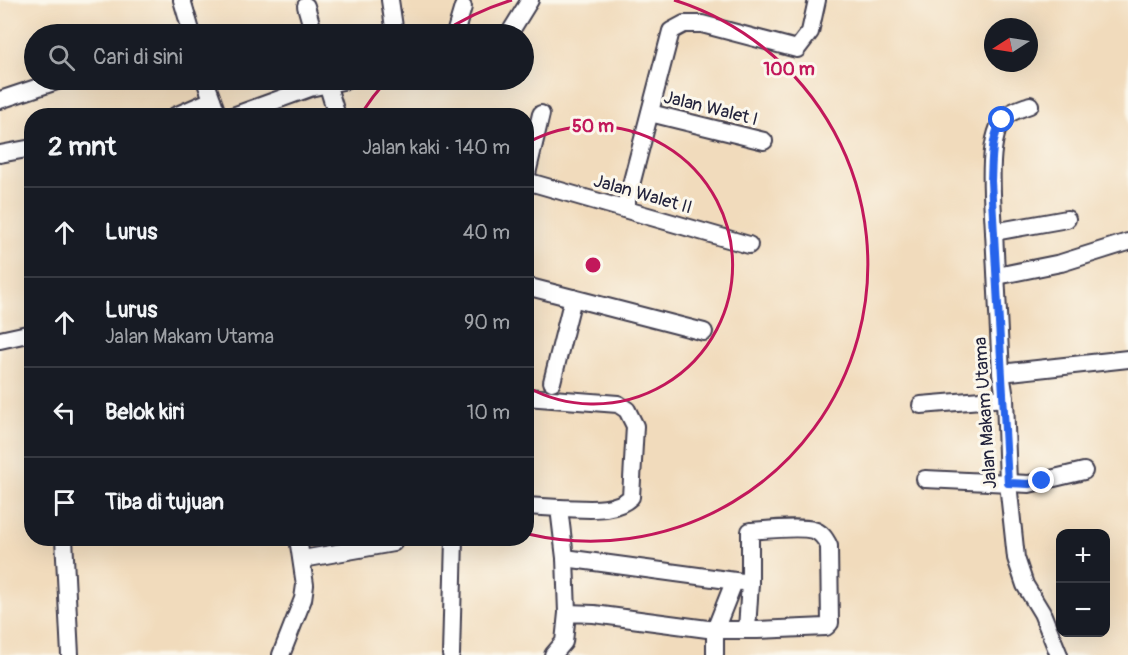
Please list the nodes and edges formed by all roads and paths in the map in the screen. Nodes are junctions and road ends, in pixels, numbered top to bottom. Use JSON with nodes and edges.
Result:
{"nodes":[{"id":1,"x":182,"y":0,"type":"edge"},
{"id":2,"x":390,"y":0,"type":"edge"},
{"id":3,"x":530,"y":0,"type":"edge"},
{"id":4,"x":817,"y":0,"type":"edge"},
{"id":5,"x":306,"y":6,"type":"dead end"},
{"id":6,"x":463,"y":7,"type":"dead end"},
{"id":7,"x":189,"y":24,"type":"edge"},
{"id":8,"x":311,"y":24,"type":"edge"},
{"id":9,"x":394,"y":24,"type":"edge"},
{"id":10,"x":458,"y":24,"type":"edge"},
{"id":11,"x":515,"y":24,"type":"edge"},
{"id":12,"x":30,"y":90,"type":"edge"},
{"id":13,"x":209,"y":90,"type":"edge"},
{"id":14,"x":304,"y":90,"type":"edge"},
{"id":15,"x":329,"y":90,"type":"edge"},
{"id":16,"x":0,"y":100,"type":"edge"},
{"id":17,"x":1030,"y":105,"type":"dead end"},
{"id":18,"x":215,"y":108,"type":"edge"},
{"id":19,"x":255,"y":108,"type":"edge"},
{"id":20,"x":335,"y":108,"type":"edge"},
{"id":21,"x":650,"y":113,"type":"junction"},
{"id":22,"x":541,"y":114,"type":"dead end"},
{"id":23,"x":764,"y":141,"type":"dead end"},
{"id":24,"x":534,"y":144,"type":"edge"},
{"id":25,"x":24,"y":150,"type":"edge"},
{"id":26,"x":0,"y":154,"type":"edge"},
{"id":27,"x":534,"y":181,"type":"edge"},
{"id":28,"x":625,"y":208,"type":"junction"},
{"id":29,"x":1067,"y":219,"type":"dead end"},
{"id":30,"x":994,"y":232,"type":"junction"},
{"id":31,"x":1128,"y":242,"type":"edge"},
{"id":32,"x":749,"y":245,"type":"dead end"},
{"id":33,"x":997,"y":276,"type":"junction"},
{"id":34,"x":534,"y":288,"type":"edge"},
{"id":35,"x":573,"y":298,"type":"junction"},
{"id":36,"x":704,"y":332,"type":"dead end"},
{"id":37,"x":24,"y":334,"type":"edge"},
{"id":38,"x":0,"y":339,"type":"edge"},
{"id":39,"x":1128,"y":359,"type":"edge"},
{"id":40,"x":1001,"y":373,"type":"junction"},
{"id":41,"x":552,"y":382,"type":"dead end"},
{"id":42,"x":534,"y":398,"type":"edge"},
{"id":43,"x":1005,"y":398,"type":"junction"},
{"id":44,"x":921,"y":405,"type":"dead end"},
{"id":45,"x":1084,"y":471,"type":"dead end"},
{"id":46,"x":926,"y":479,"type":"dead end"},
{"id":47,"x":1008,"y":483,"type":"junction"},
{"id":48,"x":534,"y":506,"type":"edge"},
{"id":49,"x":559,"y":508,"type":"junction"},
{"id":50,"x":64,"y":546,"type":"edge"},
{"id":51,"x":300,"y":546,"type":"edge"},
{"id":52,"x":376,"y":546,"type":"edge"},
{"id":53,"x":454,"y":546,"type":"edge"},
{"id":54,"x":565,"y":558,"type":"junction"},
{"id":55,"x":303,"y":559,"type":"junction"},
{"id":56,"x":742,"y":583,"type":"junction"},
{"id":57,"x":567,"y":613,"type":"junction"},
{"id":58,"x":747,"y":629,"type":"junction"},
{"id":59,"x":714,"y":630,"type":"junction"},
{"id":60,"x":70,"y":655,"type":"edge"},
{"id":61,"x":281,"y":655,"type":"edge"},
{"id":62,"x":451,"y":655,"type":"edge"},
{"id":63,"x":553,"y":655,"type":"edge"},
{"id":64,"x":715,"y":655,"type":"edge"},
{"id":65,"x":1059,"y":655,"type":"edge"}],
"edges":[{"from":1,"to":7,"type":"street"},
{"from":2,"to":9,"type":"street"},
{"from":3,"to":11,"type":"street"},
{"from":4,"to":21,"type":"street"},
{"from":5,"to":8,"type":"street"},
{"from":6,"to":10,"type":"street"},
{"from":12,"to":16,"type":"street"},
{"from":13,"to":18,"type":"street"},
{"from":14,"to":19,"type":"street"},
{"from":15,"to":20,"type":"street"},
{"from":17,"to":30,"type":"street","name":"Jalan Makam Utama"},
{"from":21,"to":23,"type":"street","name":"Jalan Walet I"},
{"from":21,"to":28,"type":"street"},
{"from":22,"to":24,"type":"street"},
{"from":25,"to":26,"type":"street"},
{"from":27,"to":28,"type":"street","name":"Jalan Walet II"},
{"from":28,"to":32,"type":"street","name":"Jalan Walet II"},
{"from":29,"to":30,"type":"street"},
{"from":30,"to":33,"type":"street","name":"Jalan Makam Utama"},
{"from":31,"to":33,"type":"street"},
{"from":33,"to":40,"type":"street","name":"Jalan Makam Utama"},
{"from":34,"to":35,"type":"street"},
{"from":35,"to":36,"type":"street"},
{"from":35,"to":41,"type":"street"},
{"from":37,"to":38,"type":"street"},
{"from":39,"to":40,"type":"street"},
{"from":40,"to":43,"type":"street","name":"Jalan Makam Utama"},
{"from":42,"to":49,"type":"street"},
{"from":43,"to":44,"type":"street"},
{"from":43,"to":47,"type":"street","name":"Jalan Makam Utama"},
{"from":45,"to":47,"type":"street"},
{"from":46,"to":47,"type":"street"},
{"from":47,"to":65,"type":"street","name":"Jalan Makam Utama"},
{"from":48,"to":49,"type":"street"},
{"from":49,"to":54,"type":"street"},
{"from":50,"to":60,"type":"street"},
{"from":51,"to":55,"type":"street"},
{"from":52,"to":55,"type":"street"},
{"from":53,"to":62,"type":"street"},
{"from":54,"to":56,"type":"street"},
{"from":54,"to":57,"type":"street"},
{"from":55,"to":61,"type":"street"},
{"from":56,"to":58,"type":"street"},
{"from":56,"to":58,"type":"street"},
{"from":56,"to":59,"type":"street"},
{"from":57,"to":59,"type":"street"},
{"from":57,"to":63,"type":"street"},
{"from":58,"to":59,"type":"street"},
{"from":59,"to":64,"type":"street"}]}
